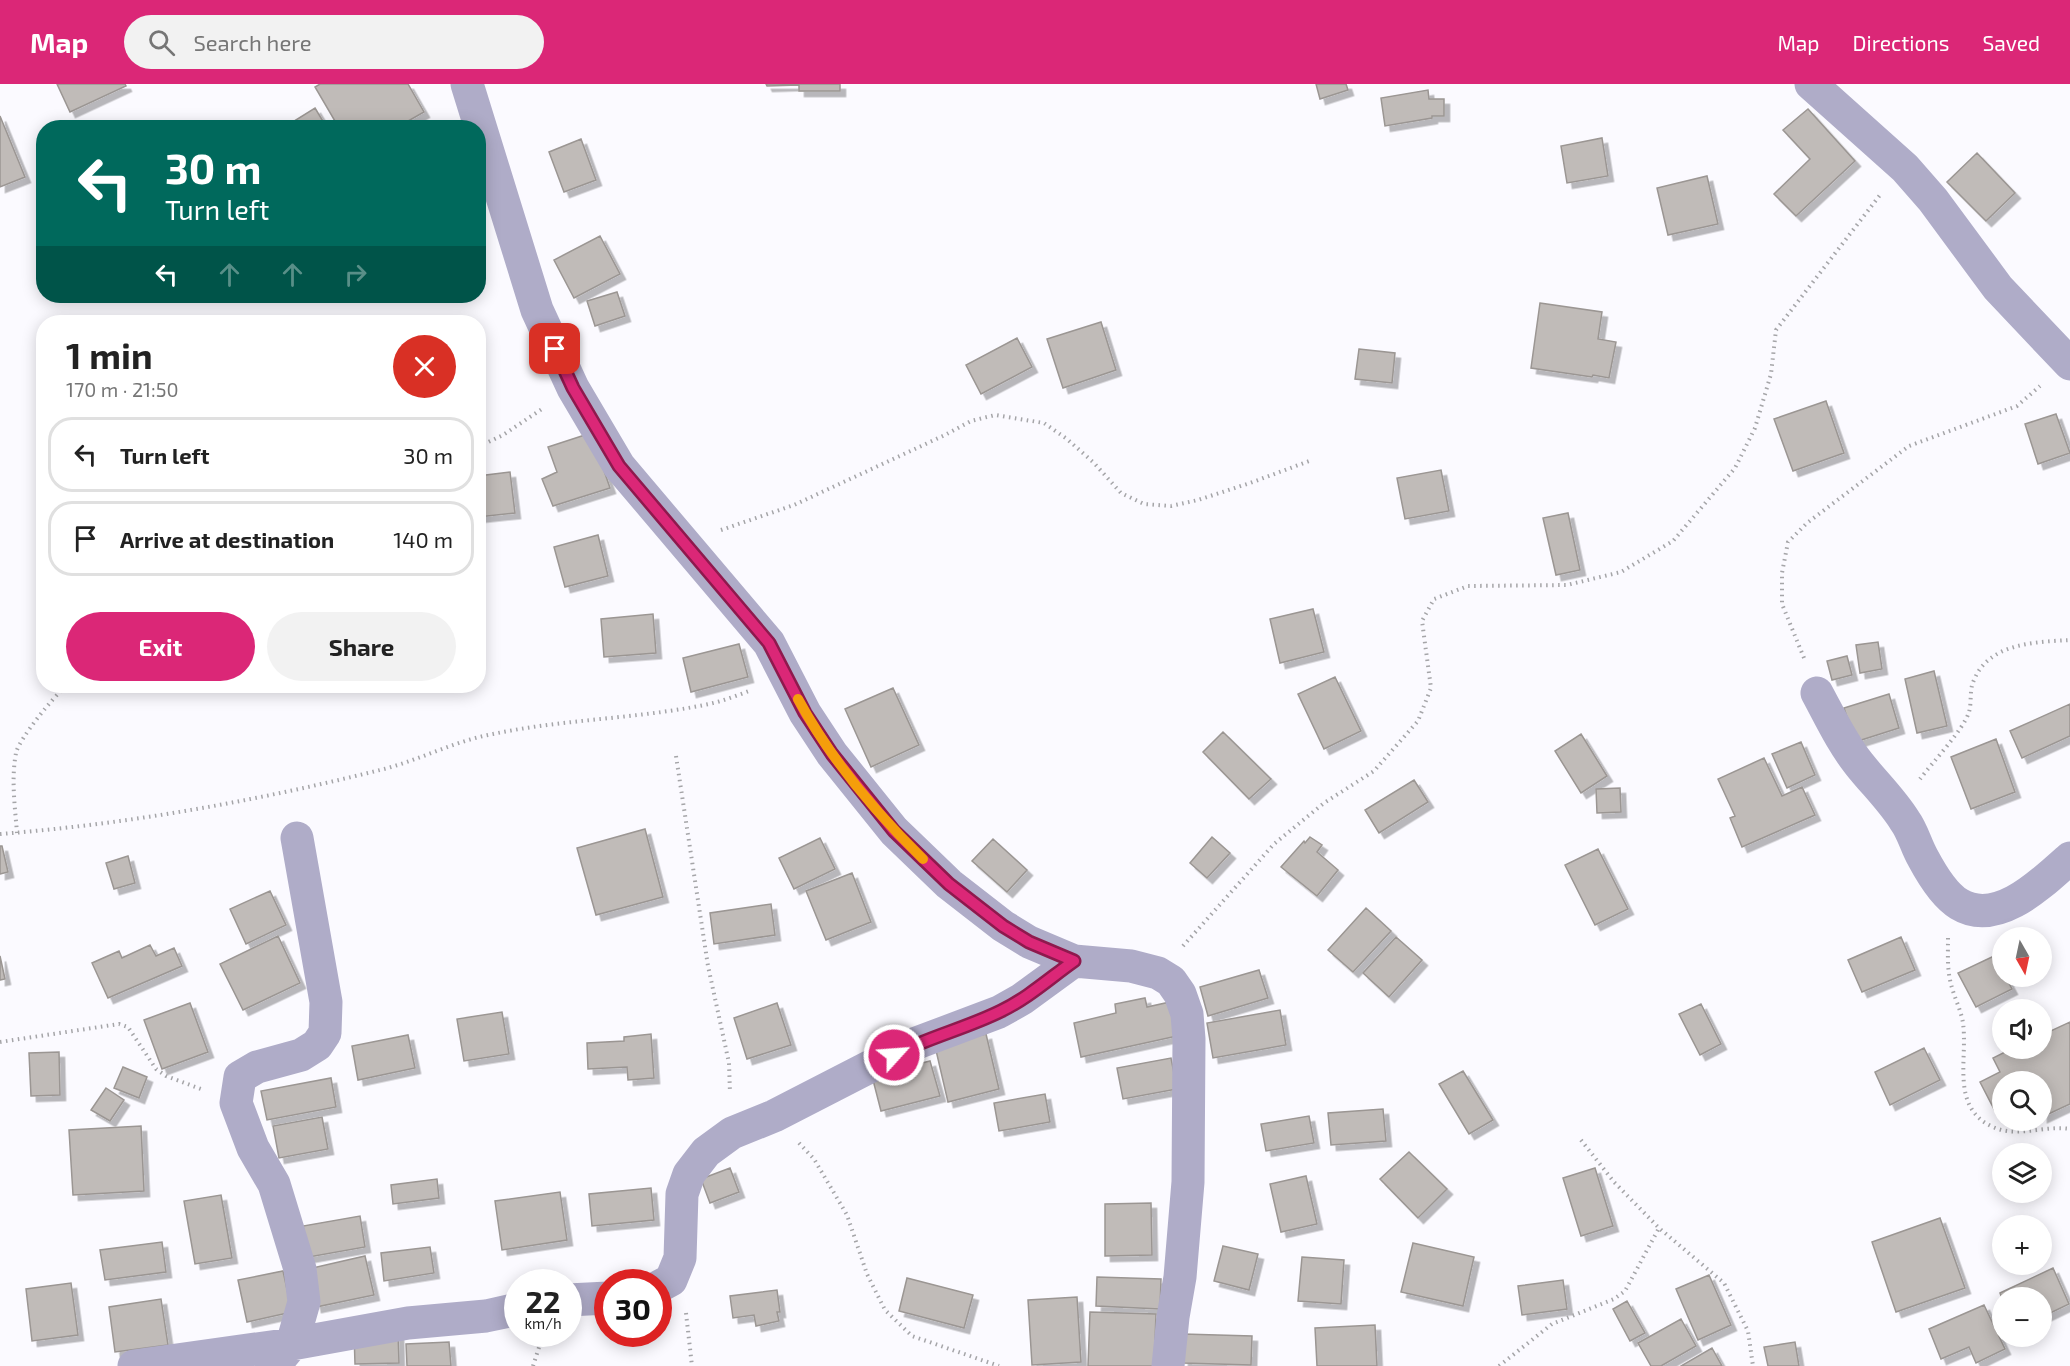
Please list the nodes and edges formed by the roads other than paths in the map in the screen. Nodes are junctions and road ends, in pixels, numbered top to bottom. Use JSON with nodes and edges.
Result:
{"nodes":[{"id":1,"x":467,"y":84,"type":"edge"},
{"id":2,"x":1811,"y":84,"type":"edge"},
{"id":3,"x":478,"y":120,"type":"edge"},
{"id":4,"x":486,"y":145,"type":"edge"},
{"id":5,"x":2069,"y":360,"type":"edge"},
{"id":6,"x":1817,"y":693,"type":"road end"},
{"id":7,"x":297,"y":838,"type":"dead end"},
{"id":8,"x":2070,"y":858,"type":"edge"},
{"id":9,"x":1074,"y":961,"type":"junction"},
{"id":10,"x":672,"y":1278,"type":"edge"},
{"id":11,"x":504,"y":1312,"type":"edge"},
{"id":12,"x":283,"y":1355,"type":"edge"},
{"id":13,"x":134,"y":1366,"type":"edge"},
{"id":14,"x":1167,"y":1366,"type":"edge"}],
"edges":[{"from":1,"to":3,"type":"street"},
{"from":2,"to":5,"type":"street"},
{"from":4,"to":9,"type":"street"},
{"from":6,"to":8,"type":"street"},
{"from":7,"to":12,"type":"street"},
{"from":9,"to":10,"type":"street"},
{"from":9,"to":14,"type":"street"},
{"from":11,"to":12,"type":"street"},
{"from":12,"to":13,"type":"street"}]}
